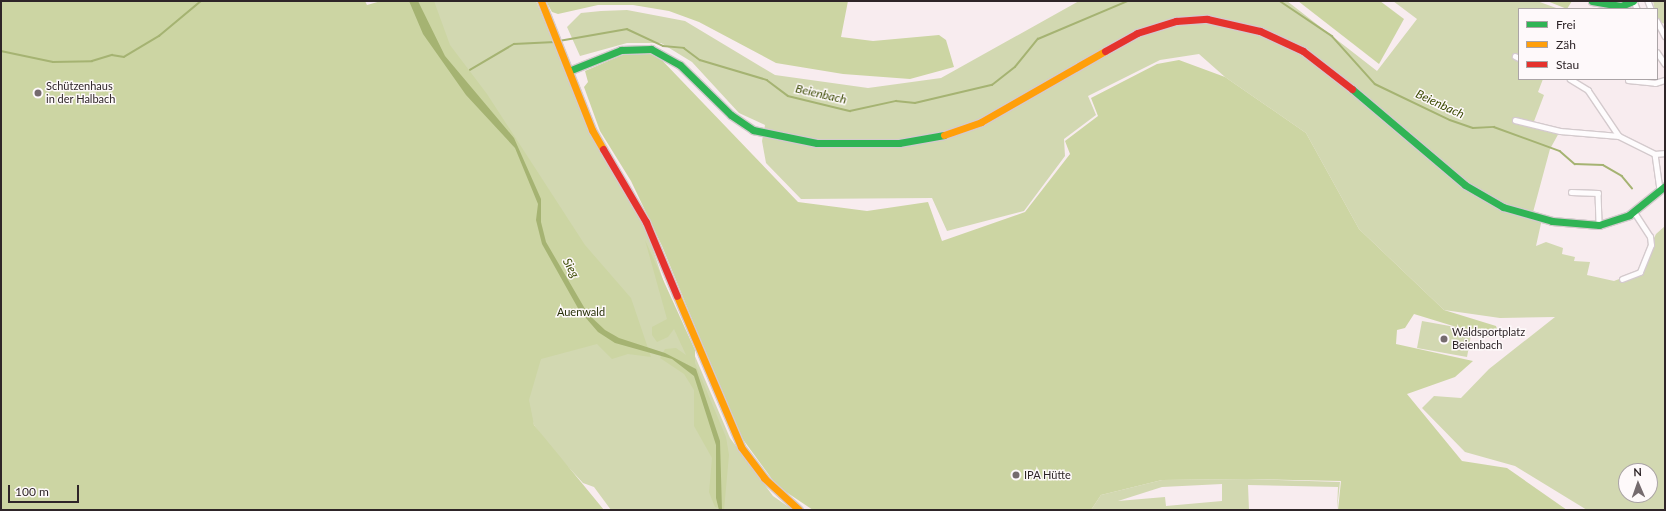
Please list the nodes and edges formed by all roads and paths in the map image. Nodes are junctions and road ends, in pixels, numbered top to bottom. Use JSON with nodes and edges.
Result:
{"nodes":[{"id":1,"x":541,"y":1,"type":"edge"},
{"id":2,"x":1592,"y":1,"type":"edge"},
{"id":3,"x":1634,"y":1,"type":"edge"},
{"id":4,"x":1658,"y":23,"type":"edge"},
{"id":5,"x":1665,"y":36,"type":"edge"},
{"id":6,"x":1658,"y":54,"type":"edge"},
{"id":7,"x":1665,"y":64,"type":"edge"},
{"id":8,"x":571,"y":70,"type":"junction"},
{"id":9,"x":1572,"y":80,"type":"edge"},
{"id":10,"x":1628,"y":80,"type":"dead end"},
{"id":11,"x":1665,"y":80,"type":"edge"},
{"id":12,"x":1515,"y":120,"type":"dead end"},
{"id":13,"x":1619,"y":136,"type":"junction"},
{"id":14,"x":1665,"y":153,"type":"edge"},
{"id":15,"x":1655,"y":154,"type":"junction"},
{"id":16,"x":1662,"y":188,"type":"edge"},
{"id":17,"x":1571,"y":192,"type":"dead end"},
{"id":18,"x":1634,"y":212,"type":"junction"},
{"id":19,"x":1599,"y":225,"type":"junction"},
{"id":20,"x":1622,"y":279,"type":"dead end"},
{"id":21,"x":799,"y":510,"type":"edge"}],
"edges":[{"from":1,"to":8,"type":"street"},
{"from":2,"to":3,"type":"street"},
{"from":4,"to":5,"type":"street"},
{"from":6,"to":7,"type":"street"},
{"from":8,"to":19,"type":"street"},
{"from":8,"to":21,"type":"street"},
{"from":9,"to":13,"type":"street"},
{"from":10,"to":11,"type":"street"},
{"from":12,"to":13,"type":"street"},
{"from":13,"to":15,"type":"street"},
{"from":14,"to":15,"type":"street"},
{"from":15,"to":16,"type":"street"},
{"from":16,"to":18,"type":"street"},
{"from":17,"to":19,"type":"street"},
{"from":18,"to":19,"type":"street"},
{"from":18,"to":20,"type":"street"}]}
